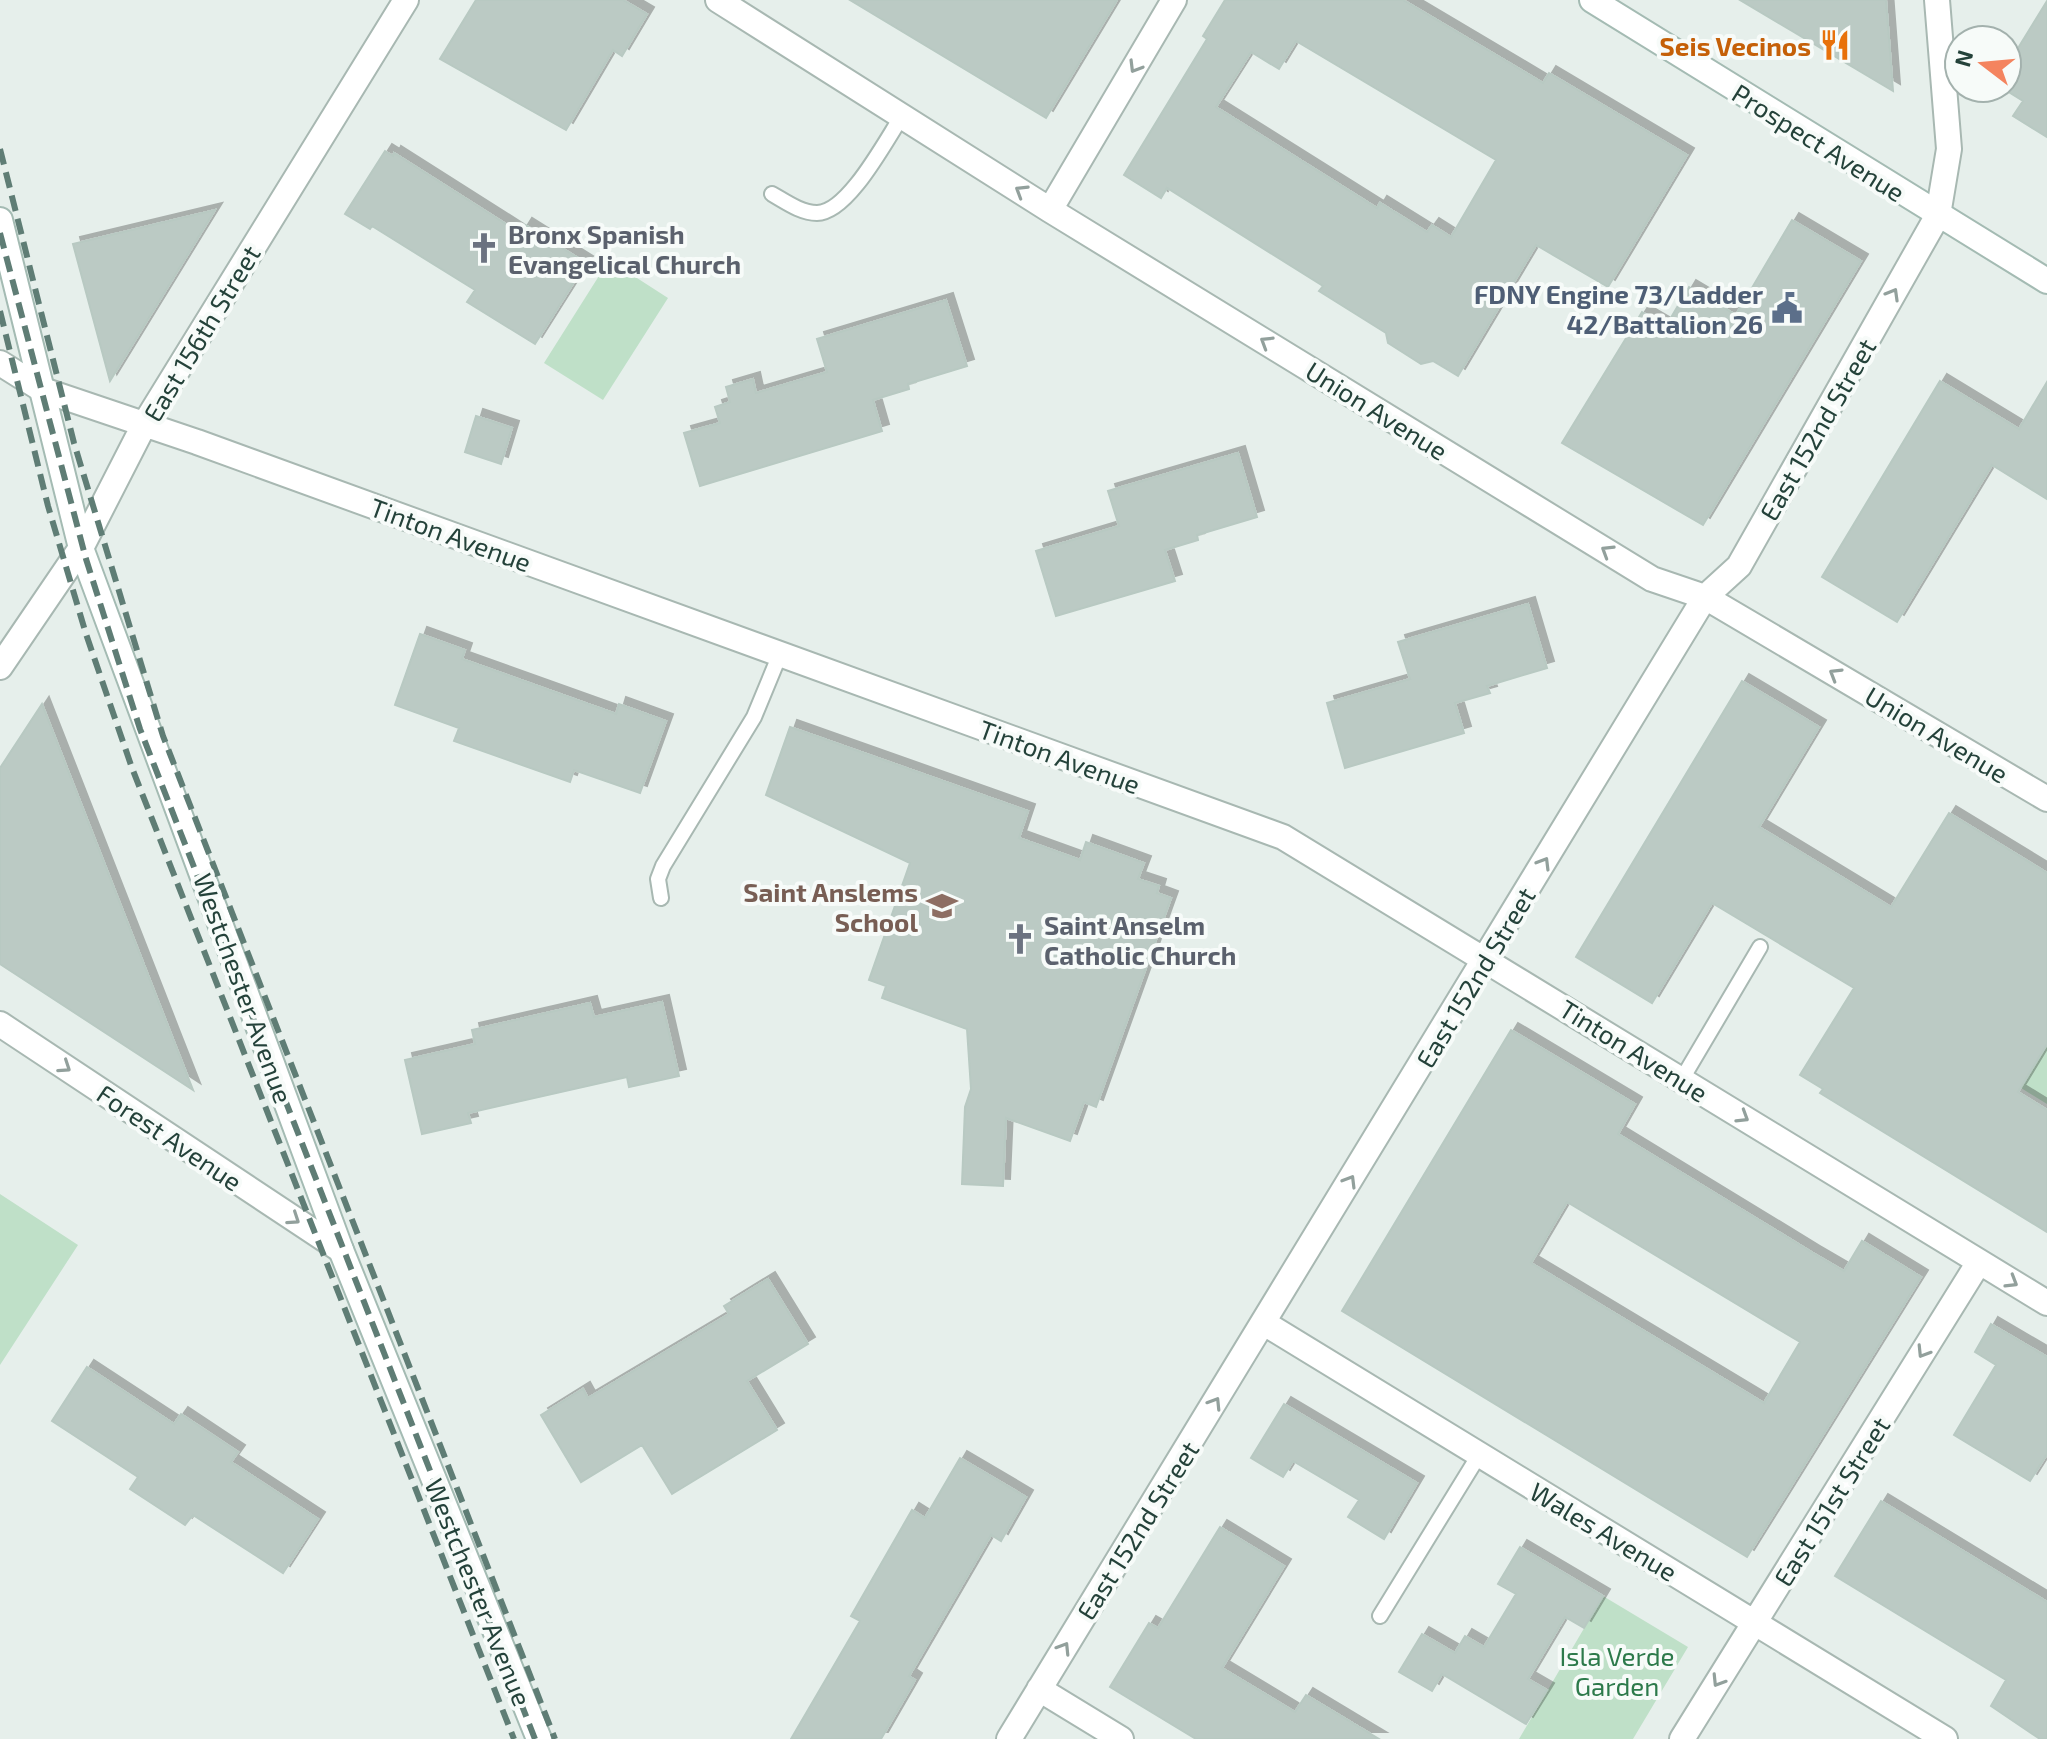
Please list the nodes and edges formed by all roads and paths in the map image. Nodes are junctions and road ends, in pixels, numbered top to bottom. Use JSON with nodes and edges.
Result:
{"nodes":[{"id":1,"x":406,"y":0,"type":"edge"},
{"id":2,"x":718,"y":0,"type":"edge"},
{"id":3,"x":1174,"y":0,"type":"edge"},
{"id":4,"x":1592,"y":0,"type":"edge"},
{"id":5,"x":1937,"y":0,"type":"edge"},
{"id":6,"x":902,"y":116,"type":"junction"},
{"id":7,"x":772,"y":194,"type":"dead end"},
{"id":8,"x":1050,"y":210,"type":"junction"},
{"id":9,"x":1938,"y":215,"type":"junction"},
{"id":10,"x":0,"y":220,"type":"edge"},
{"id":11,"x":2047,"y":281,"type":"edge"},
{"id":12,"x":0,"y":363,"type":"edge"},
{"id":13,"x":43,"y":390,"type":"junction"},
{"id":14,"x":145,"y":423,"type":"junction"},
{"id":15,"x":81,"y":548,"type":"junction"},
{"id":16,"x":1705,"y":597,"type":"junction"},
{"id":17,"x":780,"y":654,"type":"junction"},
{"id":18,"x":0,"y":667,"type":"edge"},
{"id":19,"x":2047,"y":799,"type":"edge"},
{"id":20,"x":661,"y":898,"type":"dead end"},
{"id":21,"x":1760,"y":947,"type":"dead end"},
{"id":22,"x":1486,"y":959,"type":"junction"},
{"id":23,"x":0,"y":1024,"type":"edge"},
{"id":24,"x":1682,"y":1079,"type":"junction"},
{"id":25,"x":341,"y":1250,"type":"junction"},
{"id":26,"x":1979,"y":1262,"type":"junction"},
{"id":27,"x":2047,"y":1303,"type":"edge"},
{"id":28,"x":1264,"y":1323,"type":"junction"},
{"id":29,"x":1479,"y":1455,"type":"junction"},
{"id":30,"x":1380,"y":1616,"type":"dead end"},
{"id":31,"x":1754,"y":1623,"type":"junction"},
{"id":32,"x":1039,"y":1689,"type":"junction"},
{"id":33,"x":539,"y":1739,"type":"edge"},
{"id":34,"x":1009,"y":1739,"type":"edge"},
{"id":35,"x":1121,"y":1739,"type":"edge"},
{"id":36,"x":1682,"y":1739,"type":"edge"},
{"id":37,"x":1945,"y":1739,"type":"edge"}],
"edges":[{"from":1,"to":14,"type":"street","name":"East 156th Street"},
{"from":2,"to":6,"type":"street","name":"Union Avenue"},
{"from":3,"to":8,"type":"street","one_way":true},
{"from":4,"to":9,"type":"street","name":"Prospect Avenue"},
{"from":5,"to":9,"type":"street"},
{"from":6,"to":7,"type":"lane"},
{"from":8,"to":6,"type":"street","name":"Union Avenue","one_way":true},
{"from":16,"to":8,"type":"street","name":"Union Avenue","one_way":true},
{"from":9,"to":11,"type":"street","name":"Prospect Avenue"},
{"from":16,"to":9,"type":"street","name":"East 152nd Street","one_way":true},
{"from":10,"to":13,"type":"street","name":"Westchester Avenue"},
{"from":12,"to":13,"type":"street","name":"Tinton Avenue"},
{"from":13,"to":14,"type":"street","name":"Tinton Avenue"},
{"from":13,"to":15,"type":"street","name":"Westchester Avenue"},
{"from":14,"to":15,"type":"street","name":"East 156th Street"},
{"from":14,"to":17,"type":"street","name":"Tinton Avenue"},
{"from":15,"to":18,"type":"street","name":"East 156th Street"},
{"from":15,"to":25,"type":"street","name":"Westchester Avenue"},
{"from":19,"to":16,"type":"street","name":"Union Avenue","one_way":true},
{"from":22,"to":16,"type":"street","name":"East 152nd Street","one_way":true},
{"from":17,"to":20,"type":"lane"},
{"from":17,"to":22,"type":"street","name":"Tinton Avenue"},
{"from":21,"to":24,"type":"lane"},
{"from":22,"to":24,"type":"street","name":"Tinton Avenue"},
{"from":28,"to":22,"type":"street","name":"East 152nd Street","one_way":true},
{"from":23,"to":25,"type":"street","name":"Forest Avenue","one_way":true},
{"from":24,"to":26,"type":"street","name":"Tinton Avenue","one_way":true},
{"from":25,"to":33,"type":"street","name":"Westchester Avenue"},
{"from":26,"to":27,"type":"street","name":"Tinton Avenue","one_way":true},
{"from":26,"to":31,"type":"street","name":"East 151st Street","one_way":true},
{"from":28,"to":29,"type":"street","name":"Wales Avenue"},
{"from":32,"to":28,"type":"street","name":"East 152nd Street","one_way":true},
{"from":29,"to":30,"type":"lane"},
{"from":29,"to":31,"type":"street","name":"Wales Avenue"},
{"from":31,"to":36,"type":"street","name":"East 151st Street","one_way":true},
{"from":31,"to":37,"type":"street","name":"Wales Avenue"},
{"from":32,"to":34,"type":"street","name":"East 152nd Street"},
{"from":32,"to":35,"type":"street"}]}
